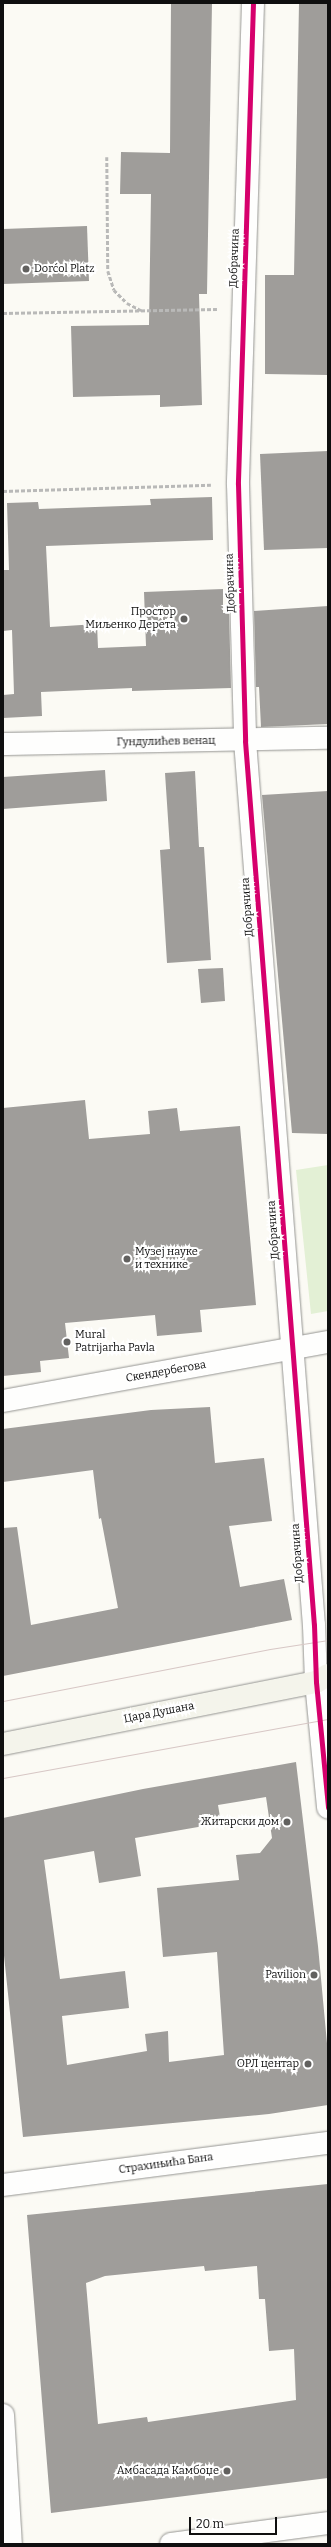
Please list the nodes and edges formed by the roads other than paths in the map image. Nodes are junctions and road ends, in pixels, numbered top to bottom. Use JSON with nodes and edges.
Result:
{"nodes":[{"id":1,"x":253,"y":3,"type":"edge"},
{"id":2,"x":328,"y":738,"type":"edge"},
{"id":3,"x":245,"y":741,"type":"junction"},
{"id":4,"x":3,"y":744,"type":"edge"},
{"id":5,"x":328,"y":1342,"type":"edge"},
{"id":6,"x":293,"y":1349,"type":"junction"},
{"id":7,"x":3,"y":1401,"type":"edge"},
{"id":8,"x":324,"y":1681,"type":"edge"},
{"id":9,"x":3,"y":1744,"type":"edge"},
{"id":10,"x":328,"y":1807,"type":"edge"},
{"id":11,"x":328,"y":2143,"type":"edge"},
{"id":12,"x":3,"y":2185,"type":"edge"},
{"id":13,"x":3,"y":2415,"type":"edge"},
{"id":14,"x":328,"y":2523,"type":"edge"},
{"id":15,"x":11,"y":2544,"type":"edge"},
{"id":16,"x":171,"y":2544,"type":"edge"}],
"edges":[{"from":1,"to":3,"type":"street","name":"Добрачина"},
{"from":2,"to":3,"type":"street","name":"Гундулићев венац"},
{"from":3,"to":4,"type":"street","name":"Гундулићев венац"},
{"from":3,"to":6,"type":"street","name":"Добрачина"},
{"from":5,"to":6,"type":"street","name":"Скендербегова"},
{"from":6,"to":7,"type":"street","name":"Скендербегова"},
{"from":6,"to":8,"type":"street","name":"Добрачина"},
{"from":8,"to":9,"type":"main road","name":"Цара Душана"},
{"from":8,"to":10,"type":"street","name":"Добрачина"},
{"from":11,"to":12,"type":"street","name":"Страхињића Бана"},
{"from":13,"to":15,"type":"street"},
{"from":14,"to":16,"type":"street"}]}
